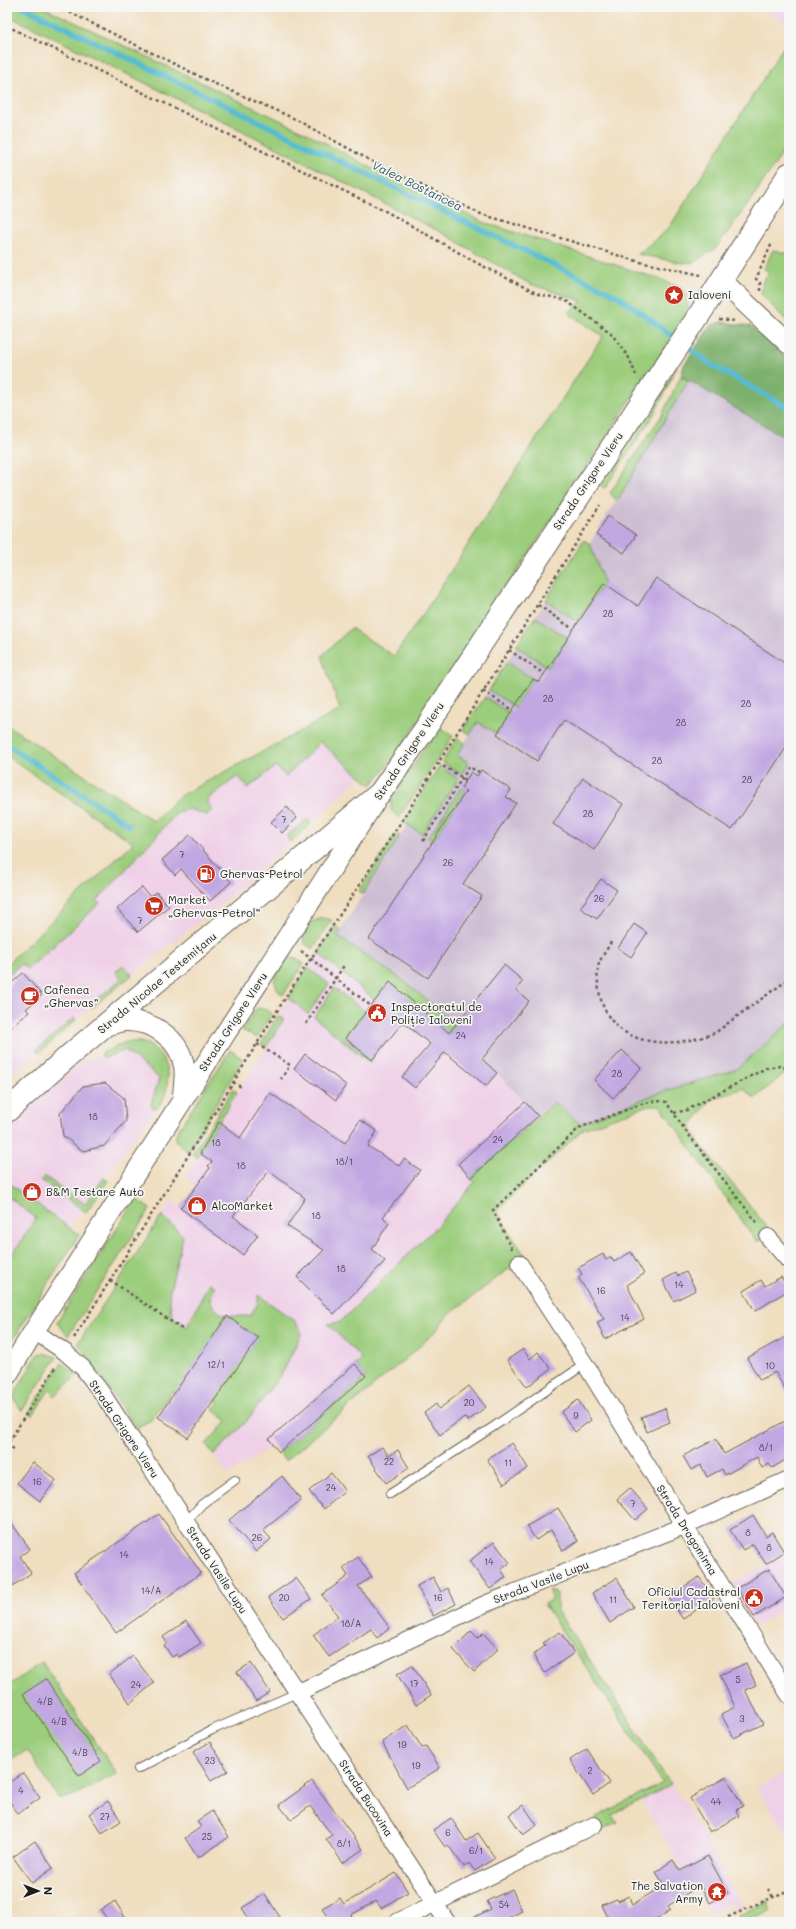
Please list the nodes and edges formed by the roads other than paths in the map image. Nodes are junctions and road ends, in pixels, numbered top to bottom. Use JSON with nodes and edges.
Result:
{"nodes":[{"id":1,"x":789,"y":174,"type":"edge"},
{"id":2,"x":721,"y":280,"type":"junction"},
{"id":3,"x":789,"y":344,"type":"edge"},
{"id":4,"x":380,"y":793,"type":"junction"},
{"id":5,"x":104,"y":1026,"type":"junction"},
{"id":6,"x":183,"y":1098,"type":"junction"},
{"id":7,"x":7,"y":1112,"type":"edge"},
{"id":8,"x":768,"y":1238,"type":"road end"},
{"id":9,"x":789,"y":1261,"type":"edge"},
{"id":10,"x":520,"y":1263,"type":"road end"},
{"id":11,"x":34,"y":1331,"type":"junction"},
{"id":12,"x":586,"y":1364,"type":"junction"},
{"id":13,"x":7,"y":1375,"type":"edge"},
{"id":14,"x":789,"y":1479,"type":"edge"},
{"id":15,"x":235,"y":1480,"type":"dead end"},
{"id":16,"x":390,"y":1494,"type":"dead end"},
{"id":17,"x":186,"y":1522,"type":"junction"},
{"id":18,"x":684,"y":1526,"type":"junction"},
{"id":19,"x":297,"y":1693,"type":"junction"},
{"id":20,"x":789,"y":1695,"type":"edge"},
{"id":21,"x":138,"y":1769,"type":"dead end"},
{"id":22,"x":594,"y":1825,"type":"dead end"},
{"id":23,"x":435,"y":1904,"type":"junction"},
{"id":24,"x":397,"y":1922,"type":"edge"},
{"id":25,"x":447,"y":1922,"type":"edge"}],
"edges":[{"from":1,"to":2,"type":"main road","name":"Strada Grigore Vieru"},
{"from":2,"to":3,"type":"street"},
{"from":2,"to":4,"type":"main road","name":"Strada Grigore Vieru"},
{"from":4,"to":5,"type":"main road","name":"Strada Nicolae Testemițanu"},
{"from":4,"to":6,"type":"street","name":"Strada Grigore Vieru"},
{"from":5,"to":6,"type":"street"},
{"from":5,"to":7,"type":"main road","name":"Strada Nicolae Testemițanu"},
{"from":6,"to":11,"type":"street","name":"Strada Grigore Vieru"},
{"from":8,"to":9,"type":"street"},
{"from":10,"to":12,"type":"street","name":"Strada Dragomirna"},
{"from":11,"to":13,"type":"street","name":"Strada Grigore Vieru"},
{"from":11,"to":17,"type":"street","name":"Strada Grigore Vieru"},
{"from":12,"to":16,"type":"lane"},
{"from":12,"to":18,"type":"street","name":"Strada Dragomirna"},
{"from":14,"to":18,"type":"street","name":"Strada Vasile Lupu"},
{"from":15,"to":17,"type":"lane","name":"Strada Vasile Lupu"},
{"from":17,"to":19,"type":"street","name":"Strada Vasile Lupu"},
{"from":18,"to":19,"type":"street","name":"Strada Vasile Lupu"},
{"from":18,"to":20,"type":"street","name":"Strada Dragomirna"},
{"from":19,"to":21,"type":"lane","name":"Strada Vasile Lupu"},
{"from":19,"to":23,"type":"street","name":"Strada Bucovina"},
{"from":22,"to":23,"type":"street"},
{"from":23,"to":24,"type":"street"},
{"from":23,"to":25,"type":"street","name":"Strada Bucovina"}]}
